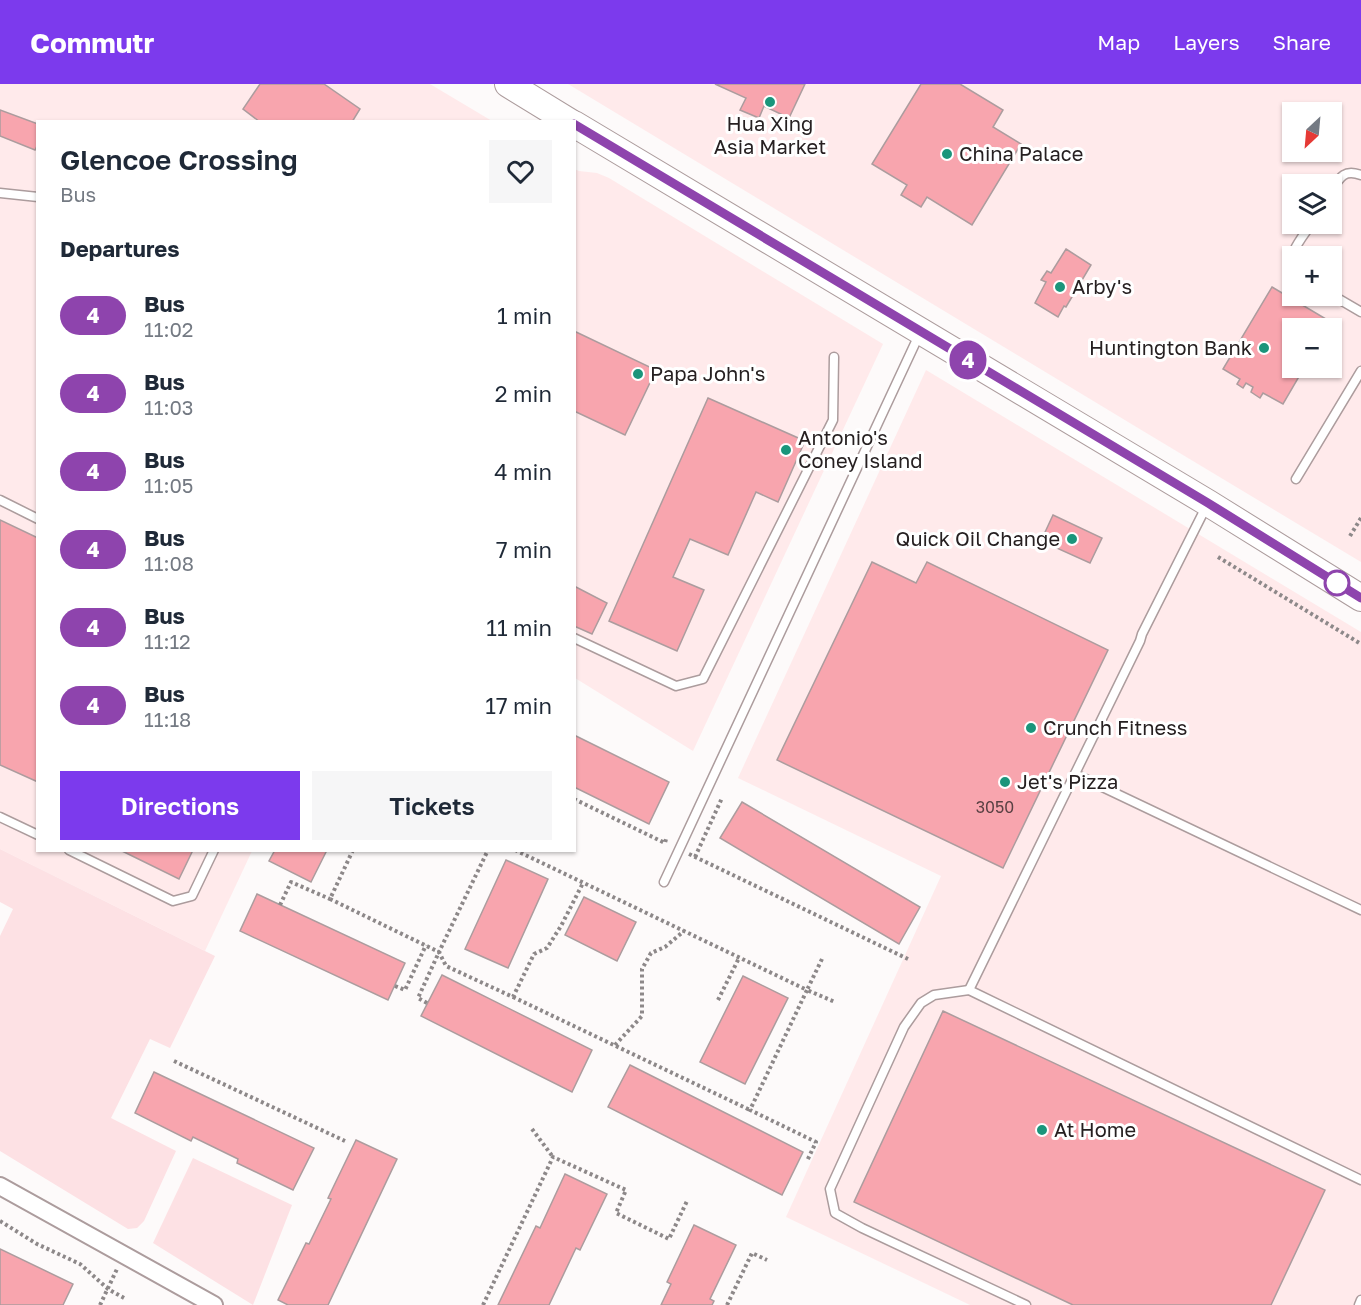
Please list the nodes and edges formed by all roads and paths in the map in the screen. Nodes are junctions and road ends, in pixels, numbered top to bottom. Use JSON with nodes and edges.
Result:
{"nodes":[{"id":1,"x":508,"y":84,"type":"edge"},
{"id":2,"x":566,"y":120,"type":"edge"},
{"id":3,"x":576,"y":126,"type":"edge"},
{"id":4,"x":1361,"y":176,"type":"edge"},
{"id":5,"x":1342,"y":177,"type":"edge"},
{"id":6,"x":0,"y":193,"type":"edge"},
{"id":7,"x":36,"y":197,"type":"edge"},
{"id":8,"x":1342,"y":301,"type":"edge"},
{"id":9,"x":1361,"y":312,"type":"edge"},
{"id":10,"x":920,"y":332,"type":"junction"},
{"id":11,"x":834,"y":357,"type":"dead end"},
{"id":12,"x":1361,"y":371,"type":"edge"},
{"id":13,"x":1296,"y":479,"type":"dead end"},
{"id":14,"x":0,"y":500,"type":"edge"},
{"id":15,"x":1208,"y":503,"type":"junction"},
{"id":16,"x":36,"y":518,"type":"edge"},
{"id":17,"x":1361,"y":518,"type":"edge"},
{"id":18,"x":1350,"y":536,"type":"dead end"},
{"id":19,"x":1218,"y":557,"type":"dead end"},
{"id":20,"x":1361,"y":598,"type":"edge"},
{"id":21,"x":576,"y":639,"type":"edge"},
{"id":22,"x":1361,"y":644,"type":"edge"},
{"id":23,"x":1074,"y":774,"type":"junction"},
{"id":24,"x":724,"y":793,"type":"dead end"},
{"id":25,"x":576,"y":800,"type":"edge"},
{"id":26,"x":0,"y":817,"type":"edge"},
{"id":27,"x":670,"y":832,"type":"dead end"},
{"id":28,"x":36,"y":834,"type":"edge"},
{"id":29,"x":73,"y":852,"type":"edge"},
{"id":30,"x":213,"y":852,"type":"edge"},
{"id":31,"x":352,"y":852,"type":"edge"},
{"id":32,"x":487,"y":852,"type":"edge"},
{"id":33,"x":519,"y":852,"type":"edge"},
{"id":34,"x":664,"y":882,"type":"dead end"},
{"id":35,"x":583,"y":883,"type":"junction"},
{"id":36,"x":330,"y":899,"type":"junction"},
{"id":37,"x":280,"y":905,"type":"dead end"},
{"id":38,"x":1361,"y":910,"type":"edge"},
{"id":39,"x":684,"y":931,"type":"junction"},
{"id":40,"x":426,"y":945,"type":"junction"},
{"id":41,"x":439,"y":952,"type":"junction"},
{"id":42,"x":739,"y":958,"type":"junction"},
{"id":43,"x":822,"y":959,"type":"dead end"},
{"id":44,"x":908,"y":959,"type":"dead end"},
{"id":45,"x":395,"y":986,"type":"dead end"},
{"id":46,"x":807,"y":990,"type":"junction"},
{"id":47,"x":969,"y":990,"type":"junction"},
{"id":48,"x":513,"y":997,"type":"junction"},
{"id":49,"x":718,"y":1000,"type":"dead end"},
{"id":50,"x":835,"y":1002,"type":"dead end"},
{"id":51,"x":427,"y":1003,"type":"dead end"},
{"id":52,"x":615,"y":1045,"type":"junction"},
{"id":53,"x":174,"y":1061,"type":"dead end"},
{"id":54,"x":750,"y":1110,"type":"junction"},
{"id":55,"x":532,"y":1129,"type":"dead end"},
{"id":56,"x":345,"y":1141,"type":"dead end"},
{"id":57,"x":554,"y":1157,"type":"junction"},
{"id":58,"x":807,"y":1161,"type":"dead end"},
{"id":59,"x":1361,"y":1180,"type":"edge"},
{"id":60,"x":0,"y":1186,"type":"edge"},
{"id":61,"x":687,"y":1201,"type":"dead end"},
{"id":62,"x":0,"y":1221,"type":"edge"},
{"id":63,"x":767,"y":1260,"type":"dead end"},
{"id":64,"x":117,"y":1269,"type":"dead end"},
{"id":65,"x":108,"y":1289,"type":"junction"},
{"id":66,"x":124,"y":1298,"type":"dead end"},
{"id":67,"x":1361,"y":1300,"type":"edge"},
{"id":68,"x":100,"y":1305,"type":"edge"},
{"id":69,"x":214,"y":1305,"type":"edge"},
{"id":70,"x":483,"y":1305,"type":"edge"},
{"id":71,"x":727,"y":1305,"type":"edge"},
{"id":72,"x":1026,"y":1305,"type":"edge"},
{"id":73,"x":1359,"y":1305,"type":"edge"}],
"edges":[{"from":1,"to":2,"type":"main road"},
{"from":3,"to":10,"type":"main road"},
{"from":4,"to":5,"type":"lane"},
{"from":6,"to":7,"type":"lane"},
{"from":8,"to":9,"type":"lane"},
{"from":10,"to":15,"type":"main road"},
{"from":10,"to":34,"type":"lane"},
{"from":11,"to":21,"type":"lane"},
{"from":12,"to":13,"type":"lane"},
{"from":14,"to":16,"type":"lane"},
{"from":15,"to":20,"type":"main road"},
{"from":15,"to":23,"type":"lane"},
{"from":17,"to":18,"type":"path"},
{"from":19,"to":22,"type":"path"},
{"from":23,"to":38,"type":"lane"},
{"from":23,"to":47,"type":"lane"},
{"from":24,"to":44,"type":"path"},
{"from":25,"to":27,"type":"path"},
{"from":26,"to":28,"type":"lane"},
{"from":29,"to":30,"type":"lane"},
{"from":31,"to":36,"type":"path"},
{"from":32,"to":41,"type":"path"},
{"from":33,"to":35,"type":"path"},
{"from":35,"to":39,"type":"path"},
{"from":35,"to":48,"type":"path"},
{"from":36,"to":37,"type":"path"},
{"from":36,"to":40,"type":"path"},
{"from":39,"to":42,"type":"path"},
{"from":39,"to":52,"type":"path"},
{"from":40,"to":41,"type":"path"},
{"from":40,"to":45,"type":"path"},
{"from":41,"to":48,"type":"path"},
{"from":41,"to":51,"type":"path"},
{"from":42,"to":46,"type":"path"},
{"from":42,"to":49,"type":"path"},
{"from":43,"to":46,"type":"path"},
{"from":46,"to":50,"type":"path"},
{"from":46,"to":54,"type":"path"},
{"from":47,"to":59,"type":"lane"},
{"from":47,"to":72,"type":"lane"},
{"from":48,"to":52,"type":"path"},
{"from":52,"to":54,"type":"path"},
{"from":53,"to":56,"type":"path"},
{"from":54,"to":58,"type":"path"},
{"from":55,"to":57,"type":"path"},
{"from":57,"to":61,"type":"path"},
{"from":57,"to":70,"type":"path"},
{"from":60,"to":69,"type":"street"},
{"from":62,"to":65,"type":"path"},
{"from":63,"to":71,"type":"path"},
{"from":64,"to":65,"type":"path"},
{"from":65,"to":66,"type":"path"},
{"from":65,"to":68,"type":"path"},
{"from":67,"to":73,"type":"lane"}]}
